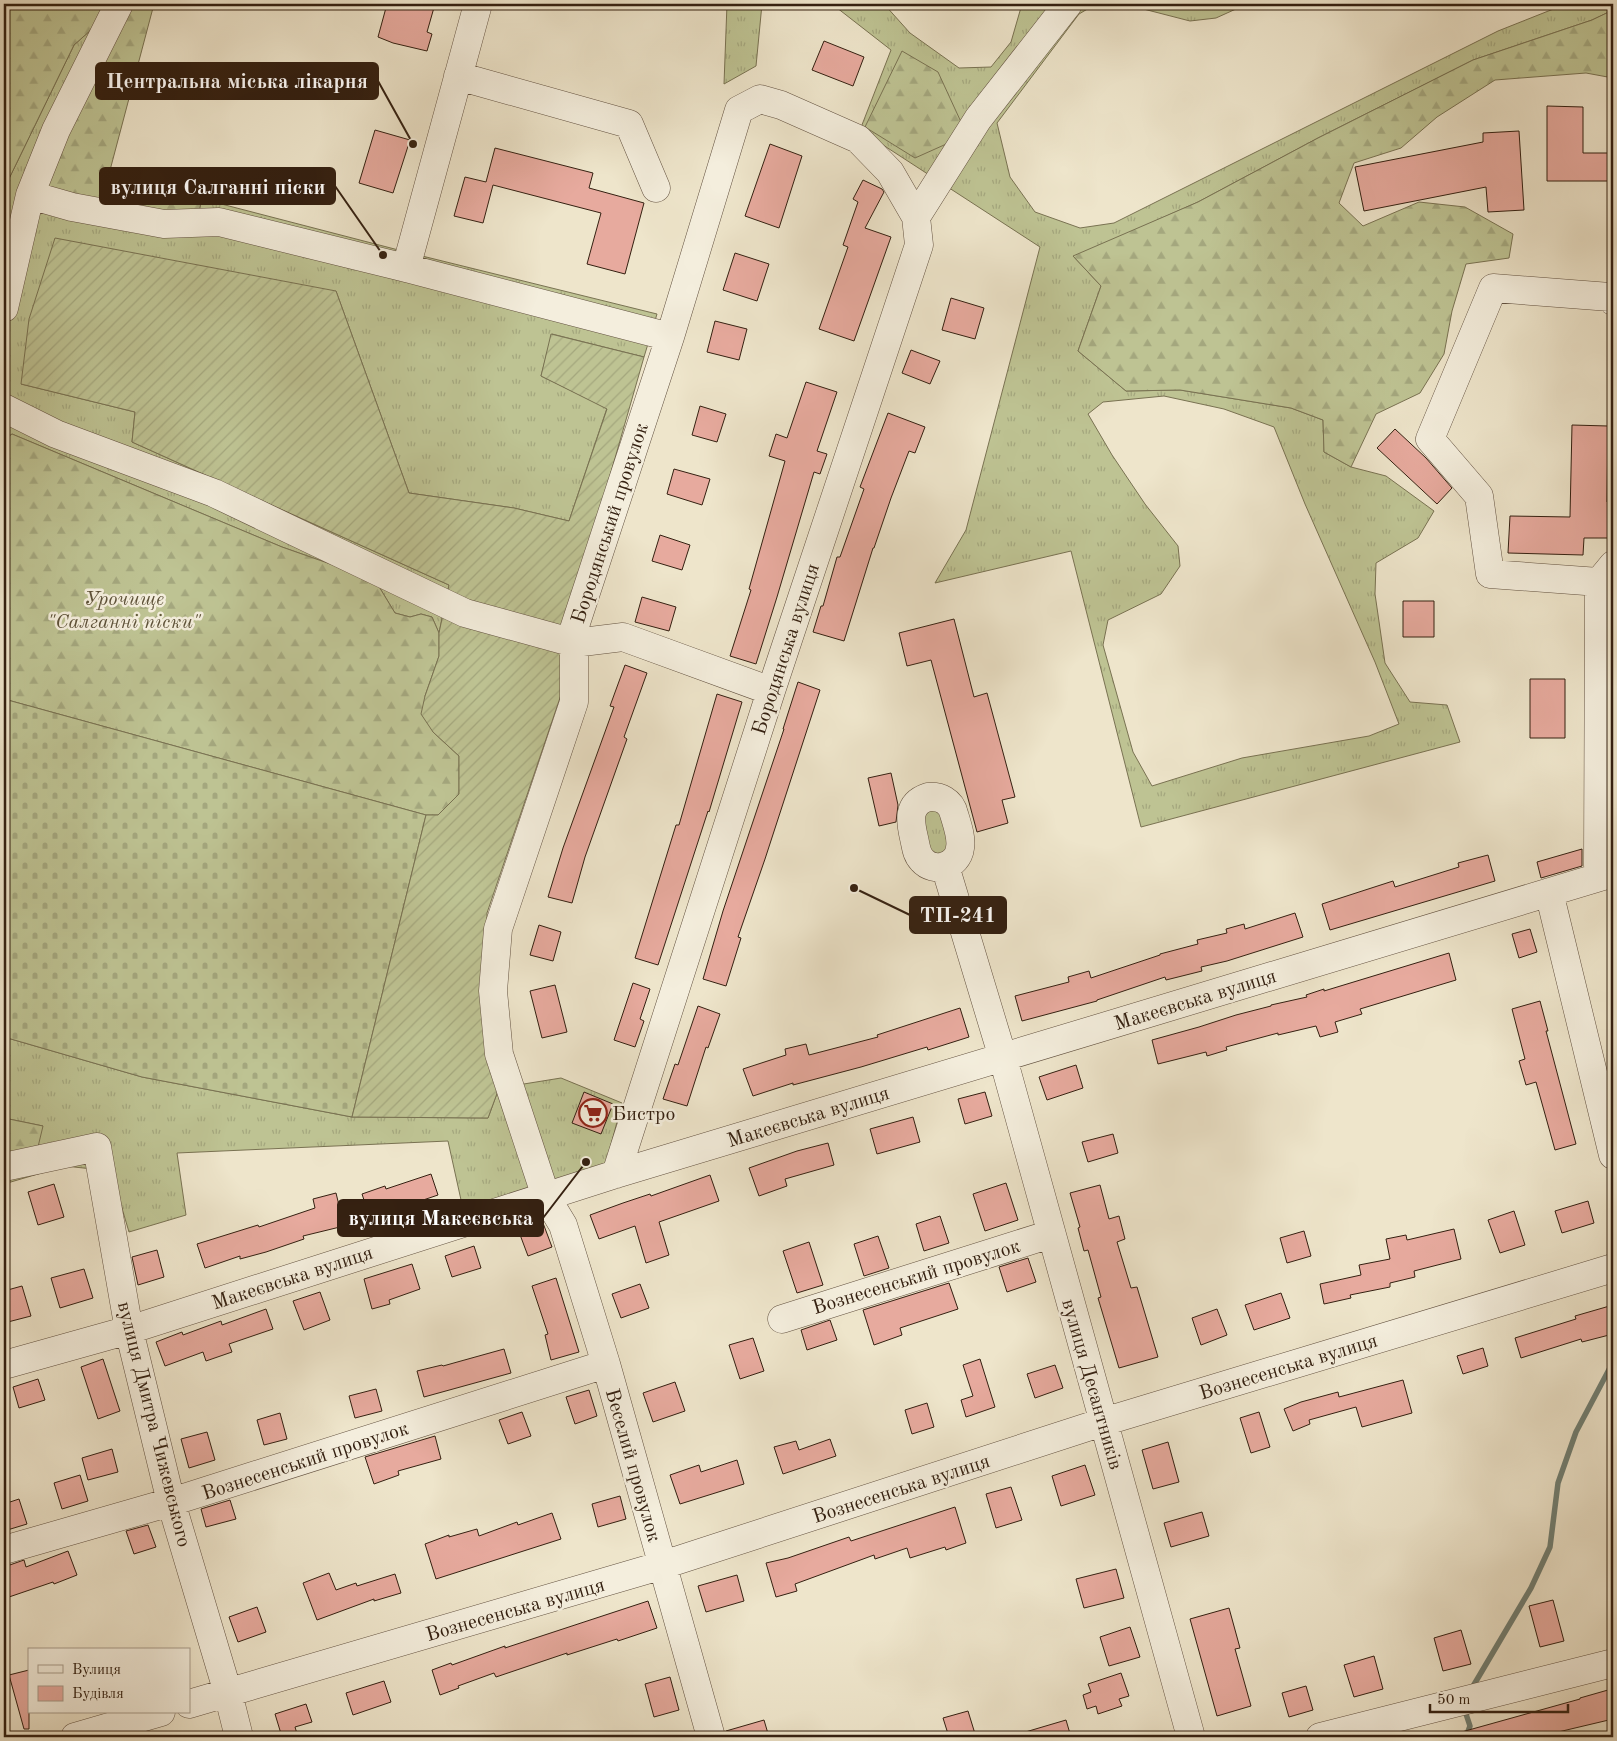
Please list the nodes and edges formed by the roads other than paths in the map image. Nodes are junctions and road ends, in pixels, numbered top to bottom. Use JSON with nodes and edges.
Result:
{"nodes":[{"id":1,"x":119,"y":4,"type":"edge"},
{"id":2,"x":478,"y":4,"type":"edge"},
{"id":3,"x":1068,"y":4,"type":"edge"},
{"id":4,"x":458,"y":76,"type":"junction"},
{"id":5,"x":858,"y":139,"type":"joint"},
{"id":6,"x":656,"y":188,"type":"dead end"},
{"id":7,"x":30,"y":195,"type":"junction"},
{"id":8,"x":916,"y":217,"type":"junction"},
{"id":9,"x":406,"y":268,"type":"junction"},
{"id":10,"x":1612,"y":300,"type":"edge"},
{"id":11,"x":4,"y":308,"type":"edge"},
{"id":12,"x":670,"y":336,"type":"junction"},
{"id":13,"x":4,"y":408,"type":"edge"},
{"id":14,"x":1606,"y":574,"type":"edge"},
{"id":15,"x":574,"y":643,"type":"junction"},
{"id":16,"x":771,"y":691,"type":"junction"},
{"id":17,"x":944,"y":866,"type":"dead end"},
{"id":18,"x":1606,"y":875,"type":"edge"},
{"id":19,"x":1549,"y":892,"type":"junction"},
{"id":20,"x":1002,"y":1058,"type":"junction"},
{"id":21,"x":1613,"y":1155,"type":"edge"},
{"id":22,"x":4,"y":1167,"type":"edge"},
{"id":23,"x":616,"y":1174,"type":"junction"},
{"id":24,"x":546,"y":1196,"type":"junction"},
{"id":25,"x":1051,"y":1234,"type":"junction"},
{"id":26,"x":1613,"y":1268,"type":"edge"},
{"id":27,"x":782,"y":1319,"type":"dead end"},
{"id":28,"x":129,"y":1330,"type":"junction"},
{"id":29,"x":606,"y":1364,"type":"junction"},
{"id":30,"x":4,"y":1365,"type":"edge"},
{"id":31,"x":1103,"y":1422,"type":"junction"},
{"id":32,"x":171,"y":1502,"type":"junction"},
{"id":33,"x":4,"y":1550,"type":"edge"},
{"id":34,"x":663,"y":1565,"type":"junction"},
{"id":35,"x":1613,"y":1663,"type":"edge"},
{"id":36,"x":228,"y":1693,"type":"junction"},
{"id":37,"x":190,"y":1704,"type":"edge"},
{"id":38,"x":154,"y":1714,"type":"edge"},
{"id":39,"x":75,"y":1737,"type":"edge"},
{"id":40,"x":239,"y":1737,"type":"edge"},
{"id":41,"x":711,"y":1737,"type":"edge"},
{"id":42,"x":1191,"y":1737,"type":"edge"},
{"id":43,"x":1320,"y":1737,"type":"edge"}],
"edges":[{"from":1,"to":7,"type":"street"},
{"from":2,"to":4,"type":"street"},
{"from":3,"to":8,"type":"street"},
{"from":4,"to":6,"type":"street"},
{"from":4,"to":9,"type":"street"},
{"from":5,"to":8,"type":"street","name":"Бородянська вулиця"},
{"from":5,"to":12,"type":"street","name":"Бородянський провулок"},
{"from":7,"to":9,"type":"street"},
{"from":7,"to":11,"type":"street"},
{"from":8,"to":16,"type":"street","name":"Бородянська вулиця"},
{"from":9,"to":12,"type":"street"},
{"from":10,"to":14,"type":"street"},
{"from":12,"to":15,"type":"street","name":"Бородянський провулок"},
{"from":13,"to":15,"type":"street"},
{"from":14,"to":18,"type":"street"},
{"from":15,"to":16,"type":"street"},
{"from":15,"to":24,"type":"street","name":"Бородянський провулок"},
{"from":16,"to":23,"type":"street","name":"Бородянська вулиця"},
{"from":17,"to":20,"type":"street","name":"вулиця Десантників"},
{"from":18,"to":19,"type":"street","name":"Макеєвська вулиця"},
{"from":19,"to":20,"type":"street","name":"Макеєвська вулиця"},
{"from":19,"to":21,"type":"street"},
{"from":20,"to":23,"type":"street","name":"Макеєвська вулиця"},
{"from":20,"to":25,"type":"street","name":"вулиця Десантників"},
{"from":22,"to":28,"type":"street","name":"вулиця Дмитра Чижевського"},
{"from":23,"to":24,"type":"street","name":"Макеєвська вулиця"},
{"from":24,"to":28,"type":"street","name":"Макеєвська вулиця"},
{"from":24,"to":29,"type":"street","name":"Веселий провулок"},
{"from":25,"to":27,"type":"street","name":"Вознесенський провулок"},
{"from":25,"to":31,"type":"street","name":"вулиця Десантників"},
{"from":26,"to":31,"type":"street","name":"Вознесенська вулиця"},
{"from":28,"to":30,"type":"street","name":"Макеєвська вулиця"},
{"from":28,"to":32,"type":"street","name":"вулиця Дмитра Чижевського"},
{"from":29,"to":32,"type":"street","name":"Вознесенський провулок"},
{"from":29,"to":34,"type":"street","name":"Веселий провулок"},
{"from":31,"to":34,"type":"street","name":"Вознесенська вулиця"},
{"from":31,"to":42,"type":"street","name":"вулиця Десантників"},
{"from":32,"to":33,"type":"street","name":"Вознесенський провулок"},
{"from":32,"to":36,"type":"street","name":"вулиця Дмитра Чижевського"},
{"from":34,"to":36,"type":"street","name":"Вознесенська вулиця"},
{"from":34,"to":41,"type":"street","name":"Веселий провулок"},
{"from":35,"to":43,"type":"street"},
{"from":36,"to":37,"type":"street","name":"Вознесенська вулиця"},
{"from":36,"to":40,"type":"street","name":"вулиця Дмитра Чижевського"},
{"from":38,"to":39,"type":"street"}]}
